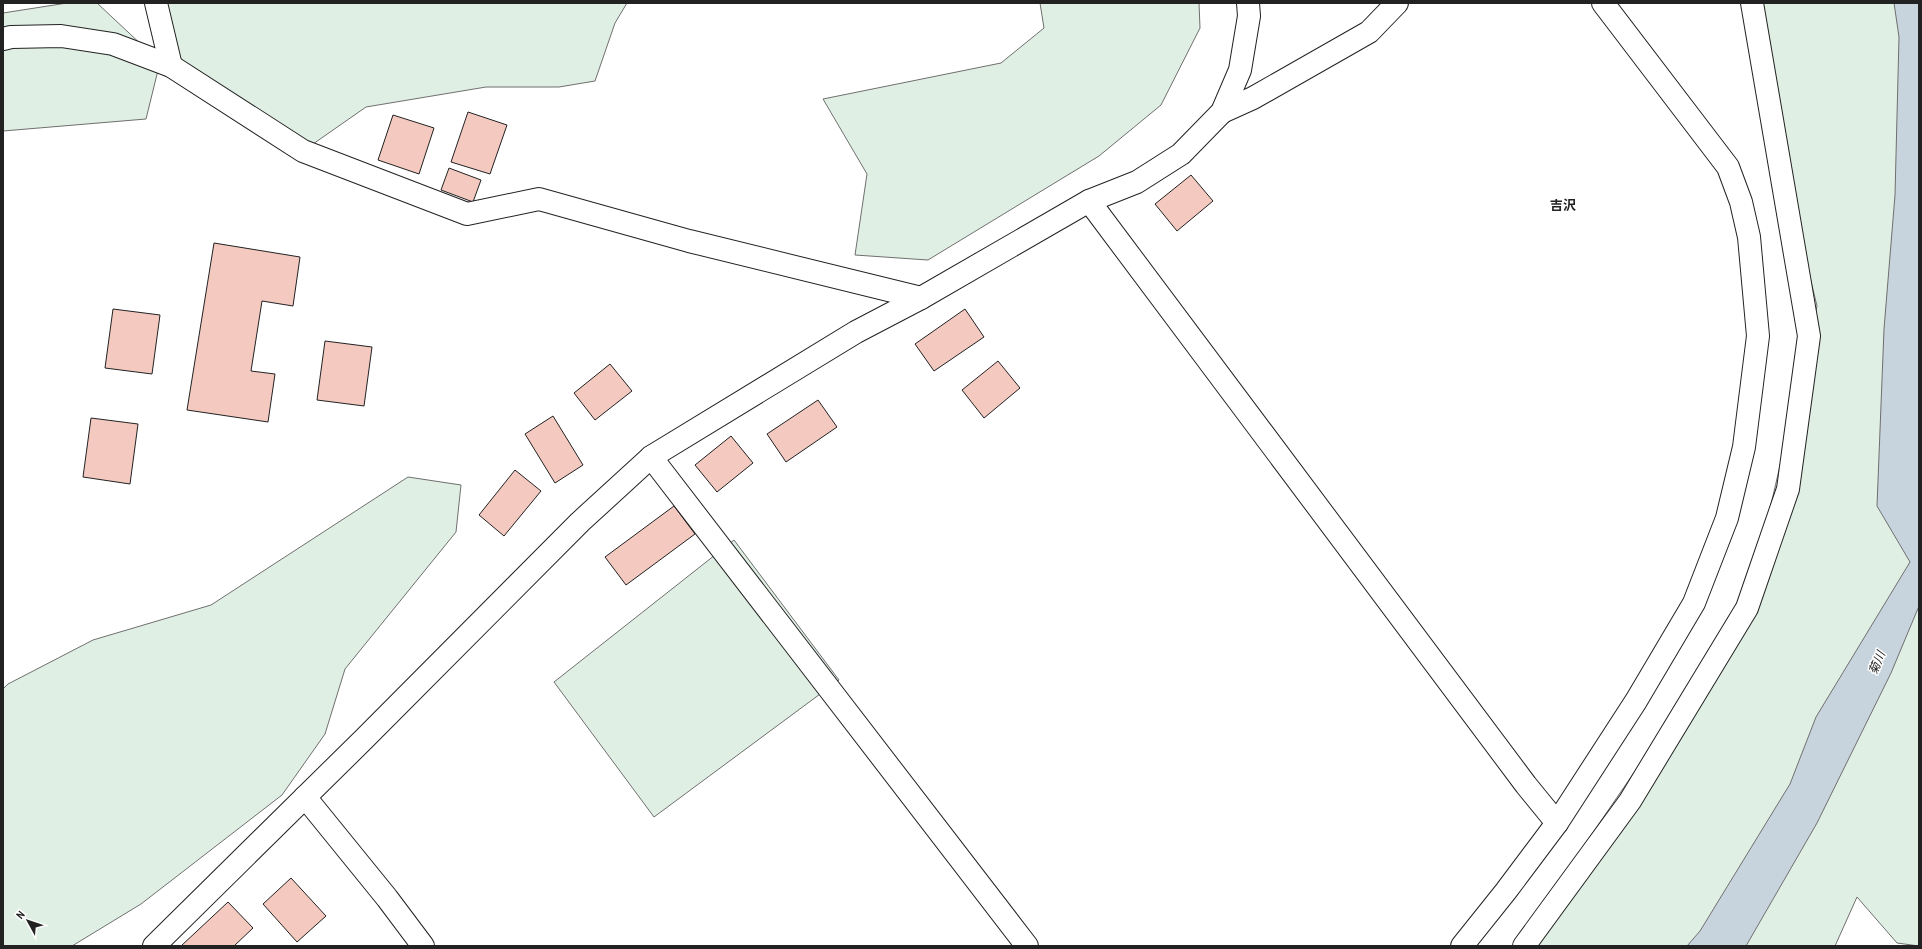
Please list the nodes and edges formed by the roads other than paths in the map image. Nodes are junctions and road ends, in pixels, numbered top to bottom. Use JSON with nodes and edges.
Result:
{"nodes":[{"id":1,"x":156,"y":3,"type":"edge"},
{"id":2,"x":1248,"y":3,"type":"edge"},
{"id":3,"x":1396,"y":3,"type":"edge"},
{"id":4,"x":1603,"y":3,"type":"edge"},
{"id":5,"x":1752,"y":3,"type":"edge"},
{"id":6,"x":3,"y":39,"type":"edge"},
{"id":7,"x":171,"y":66,"type":"junction"},
{"id":8,"x":1222,"y":112,"type":"junction"},
{"id":9,"x":1089,"y":201,"type":"junction"},
{"id":10,"x":921,"y":298,"type":"junction"},
{"id":11,"x":652,"y":457,"type":"junction"},
{"id":12,"x":305,"y":797,"type":"junction"},
{"id":13,"x":1556,"y":823,"type":"junction"},
{"id":14,"x":154,"y":946,"type":"edge"},
{"id":15,"x":423,"y":946,"type":"edge"},
{"id":16,"x":1027,"y":946,"type":"edge"},
{"id":17,"x":1462,"y":946,"type":"edge"},
{"id":18,"x":1524,"y":946,"type":"edge"}],
"edges":[{"from":1,"to":7,"type":"street"},
{"from":2,"to":8,"type":"street"},
{"from":3,"to":8,"type":"street"},
{"from":4,"to":13,"type":"street"},
{"from":5,"to":18,"type":"street"},
{"from":6,"to":7,"type":"street"},
{"from":7,"to":10,"type":"street"},
{"from":8,"to":9,"type":"street"},
{"from":9,"to":10,"type":"street"},
{"from":9,"to":13,"type":"street"},
{"from":10,"to":11,"type":"street"},
{"from":11,"to":12,"type":"street"},
{"from":11,"to":16,"type":"street"},
{"from":12,"to":14,"type":"street"},
{"from":12,"to":15,"type":"street"},
{"from":13,"to":17,"type":"street"}]}
